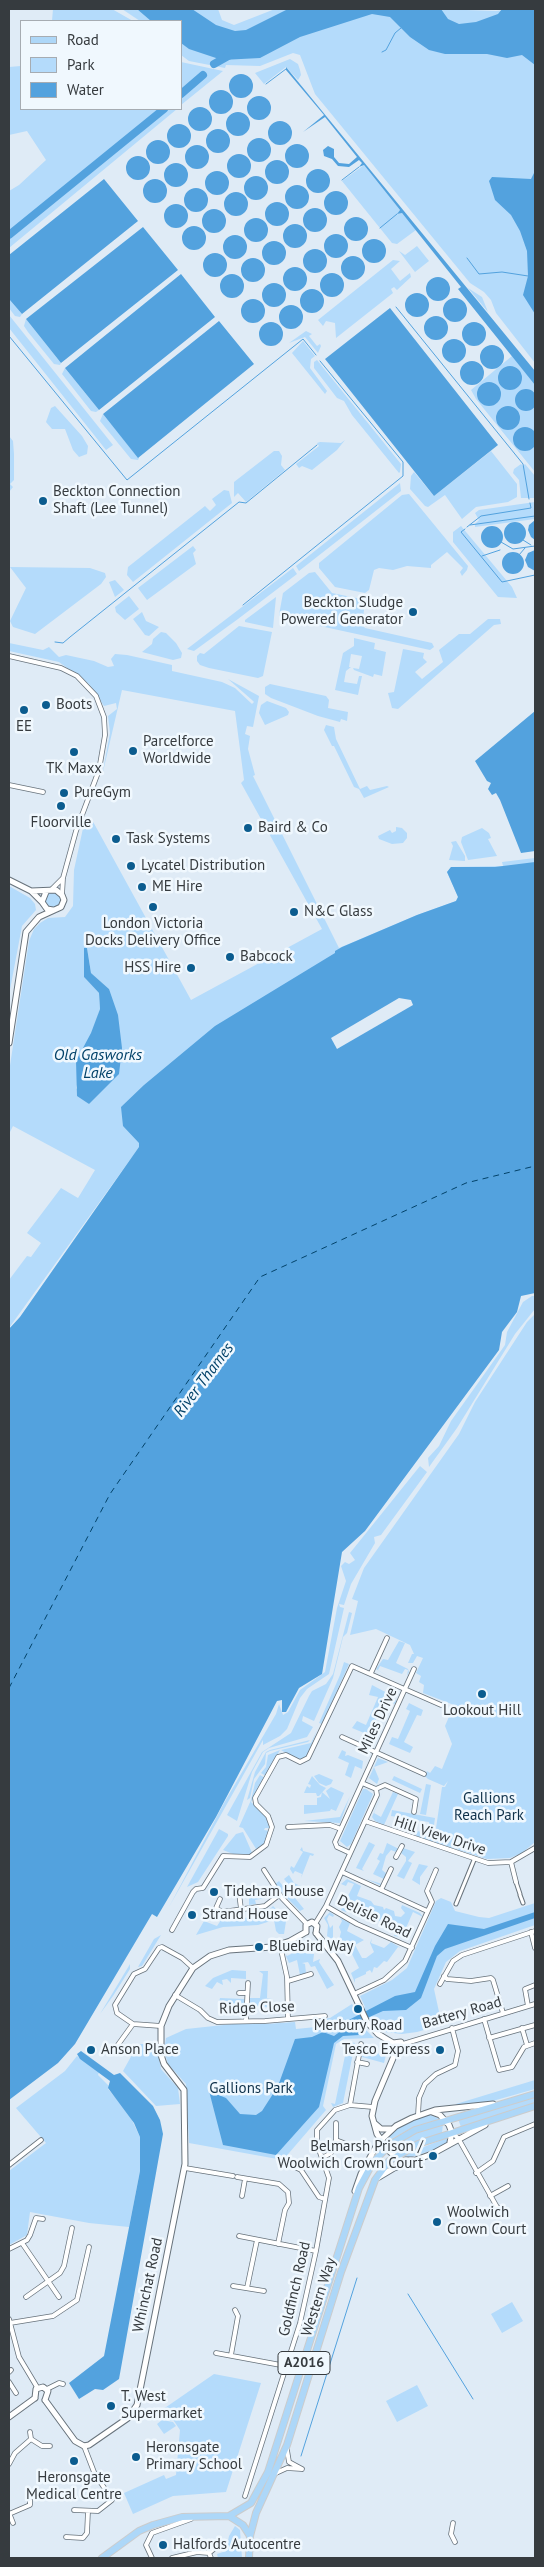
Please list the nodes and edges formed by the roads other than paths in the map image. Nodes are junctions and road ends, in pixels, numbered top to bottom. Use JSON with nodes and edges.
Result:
{"nodes":[{"id":1,"x":9,"y":656,"type":"edge"},
{"id":2,"x":9,"y":785,"type":"edge"},
{"id":3,"x":42,"y":792,"type":"dead end"},
{"id":4,"x":63,"y":878,"type":"junction"},
{"id":5,"x":9,"y":880,"type":"edge"},
{"id":6,"x":52,"y":889,"type":"junction"},
{"id":7,"x":31,"y":891,"type":"junction"},
{"id":8,"x":46,"y":892,"type":"junction"},
{"id":9,"x":62,"y":895,"type":"junction"},
{"id":10,"x":43,"y":903,"type":"junction"},
{"id":11,"x":53,"y":910,"type":"junction"},
{"id":12,"x":39,"y":917,"type":"junction"},
{"id":13,"x":9,"y":1043,"type":"edge"},
{"id":14,"x":387,"y":1638,"type":"dead end"},
{"id":15,"x":414,"y":1669,"type":"dead end"},
{"id":16,"x":371,"y":1673,"type":"junction"},
{"id":17,"x":405,"y":1688,"type":"junction"},
{"id":18,"x":441,"y":1705,"type":"dead end"},
{"id":19,"x":342,"y":1737,"type":"dead end"},
{"id":20,"x":376,"y":1753,"type":"junction"},
{"id":21,"x":424,"y":1774,"type":"dead end"},
{"id":22,"x":362,"y":1782,"type":"junction"},
{"id":23,"x":376,"y":1789,"type":"junction"},
{"id":24,"x":414,"y":1812,"type":"dead end"},
{"id":25,"x":365,"y":1821,"type":"junction"},
{"id":26,"x":288,"y":1827,"type":"dead end"},
{"id":27,"x":341,"y":1829,"type":"junction"},
{"id":28,"x":405,"y":1836,"type":"junction"},
{"id":29,"x":535,"y":1848,"type":"edge"},
{"id":30,"x":350,"y":1853,"type":"junction"},
{"id":31,"x":396,"y":1858,"type":"dead end"},
{"id":32,"x":474,"y":1860,"type":"junction"},
{"id":33,"x":511,"y":1862,"type":"junction"},
{"id":34,"x":391,"y":1869,"type":"dead end"},
{"id":35,"x":264,"y":1870,"type":"dead end"},
{"id":36,"x":436,"y":1870,"type":"dead end"},
{"id":37,"x":342,"y":1872,"type":"junction"},
{"id":38,"x":516,"y":1882,"type":"joint"},
{"id":39,"x":381,"y":1890,"type":"junction"},
{"id":40,"x":239,"y":1893,"type":"dead end"},
{"id":41,"x":279,"y":1895,"type":"junction"},
{"id":42,"x":220,"y":1899,"type":"dead end"},
{"id":43,"x":523,"y":1903,"type":"dead end"},
{"id":44,"x":456,"y":1904,"type":"dead end"},
{"id":45,"x":326,"y":1906,"type":"junction"},
{"id":46,"x":241,"y":1909,"type":"junction"},
{"id":47,"x":427,"y":1911,"type":"junction"},
{"id":48,"x":307,"y":1924,"type":"junction"},
{"id":49,"x":315,"y":1924,"type":"junction"},
{"id":50,"x":172,"y":1930,"type":"dead end"},
{"id":51,"x":533,"y":1931,"type":"edge"},
{"id":52,"x":306,"y":1932,"type":"junction"},
{"id":53,"x":316,"y":1933,"type":"junction"},
{"id":54,"x":280,"y":1945,"type":"junction"},
{"id":55,"x":412,"y":1948,"type":"junction"},
{"id":56,"x":535,"y":1948,"type":"edge"},
{"id":57,"x":193,"y":1968,"type":"junction"},
{"id":58,"x":311,"y":1974,"type":"dead end"},
{"id":59,"x":444,"y":1976,"type":"junction"},
{"id":60,"x":288,"y":1981,"type":"junction"},
{"id":61,"x":248,"y":1983,"type":"dead end"},
{"id":62,"x":440,"y":1984,"type":"dead end"},
{"id":63,"x":535,"y":1985,"type":"edge"},
{"id":64,"x":239,"y":1993,"type":"dead end"},
{"id":65,"x":247,"y":1993,"type":"junction"},
{"id":66,"x":354,"y":1994,"type":"junction"},
{"id":67,"x":175,"y":1995,"type":"junction"},
{"id":68,"x":535,"y":2004,"type":"edge"},
{"id":69,"x":528,"y":2006,"type":"junction"},
{"id":70,"x":318,"y":2011,"type":"dead end"},
{"id":71,"x":503,"y":2013,"type":"junction"},
{"id":72,"x":318,"y":2016,"type":"junction"},
{"id":73,"x":326,"y":2016,"type":"dead end"},
{"id":74,"x":484,"y":2019,"type":"junction"},
{"id":75,"x":288,"y":2020,"type":"junction"},
{"id":76,"x":246,"y":2021,"type":"junction"},
{"id":77,"x":132,"y":2024,"type":"junction"},
{"id":78,"x":535,"y":2025,"type":"edge"},
{"id":79,"x":161,"y":2026,"type":"junction"},
{"id":80,"x":452,"y":2028,"type":"junction"},
{"id":81,"x":522,"y":2028,"type":"junction"},
{"id":82,"x":489,"y":2038,"type":"junction"},
{"id":83,"x":393,"y":2043,"type":"junction"},
{"id":84,"x":535,"y":2043,"type":"edge"},
{"id":85,"x":361,"y":2044,"type":"dead end"},
{"id":86,"x":403,"y":2044,"type":"junction"},
{"id":87,"x":526,"y":2045,"type":"junction"},
{"id":88,"x":396,"y":2052,"type":"junction"},
{"id":89,"x":112,"y":2053,"type":"dead end"},
{"id":90,"x":357,"y":2062,"type":"junction"},
{"id":91,"x":367,"y":2064,"type":"dead end"},
{"id":92,"x":535,"y":2094,"type":"edge"},
{"id":93,"x":520,"y":2099,"type":"junction"},
{"id":94,"x":350,"y":2105,"type":"junction"},
{"id":95,"x":535,"y":2106,"type":"edge"},
{"id":96,"x":373,"y":2107,"type":"junction"},
{"id":97,"x":426,"y":2112,"type":"junction"},
{"id":98,"x":418,"y":2115,"type":"junction"},
{"id":99,"x":504,"y":2116,"type":"junction"},
{"id":100,"x":446,"y":2120,"type":"junction"},
{"id":101,"x":373,"y":2121,"type":"junction"},
{"id":102,"x":336,"y":2123,"type":"dead end"},
{"id":103,"x":535,"y":2124,"type":"edge"},
{"id":104,"x":391,"y":2130,"type":"junction"},
{"id":105,"x":452,"y":2133,"type":"junction"},
{"id":106,"x":439,"y":2137,"type":"junction"},
{"id":107,"x":458,"y":2138,"type":"junction"},
{"id":108,"x":41,"y":2140,"type":"dead end"},
{"id":109,"x":336,"y":2140,"type":"junction"},
{"id":110,"x":396,"y":2140,"type":"junction"},
{"id":111,"x":380,"y":2141,"type":"junction"},
{"id":112,"x":450,"y":2142,"type":"junction"},
{"id":113,"x":386,"y":2148,"type":"junction"},
{"id":114,"x":362,"y":2150,"type":"dead end"},
{"id":115,"x":396,"y":2157,"type":"junction"},
{"id":116,"x":322,"y":2158,"type":"junction"},
{"id":117,"x":413,"y":2160,"type":"junction"},
{"id":118,"x":9,"y":2165,"type":"edge"},
{"id":119,"x":295,"y":2167,"type":"dead end"},
{"id":120,"x":185,"y":2168,"type":"junction"},
{"id":121,"x":215,"y":2173,"type":"junction"},
{"id":122,"x":476,"y":2173,"type":"junction"},
{"id":123,"x":246,"y":2179,"type":"junction"},
{"id":124,"x":213,"y":2180,"type":"dead end"},
{"id":125,"x":375,"y":2180,"type":"junction"},
{"id":126,"x":508,"y":2186,"type":"dead end"},
{"id":127,"x":242,"y":2196,"type":"dead end"},
{"id":128,"x":490,"y":2196,"type":"junction"},
{"id":129,"x":325,"y":2199,"type":"junction"},
{"id":130,"x":352,"y":2210,"type":"junction"},
{"id":131,"x":505,"y":2211,"type":"dead end"},
{"id":132,"x":43,"y":2219,"type":"dead end"},
{"id":133,"x":72,"y":2228,"type":"dead end"},
{"id":134,"x":239,"y":2236,"type":"dead end"},
{"id":135,"x":257,"y":2240,"type":"junction"},
{"id":136,"x":22,"y":2243,"type":"junction"},
{"id":137,"x":278,"y":2244,"type":"junction"},
{"id":138,"x":89,"y":2247,"type":"dead end"},
{"id":139,"x":9,"y":2249,"type":"edge"},
{"id":140,"x":316,"y":2251,"type":"junction"},
{"id":141,"x":48,"y":2282,"type":"junction"},
{"id":142,"x":233,"y":2286,"type":"dead end"},
{"id":143,"x":247,"y":2288,"type":"junction"},
{"id":144,"x":264,"y":2291,"type":"dead end"},
{"id":145,"x":26,"y":2297,"type":"dead end"},
{"id":146,"x":59,"y":2298,"type":"dead end"},
{"id":147,"x":235,"y":2310,"type":"dead end"},
{"id":148,"x":9,"y":2321,"type":"edge"},
{"id":149,"x":216,"y":2353,"type":"dead end"},
{"id":150,"x":231,"y":2355,"type":"junction"},
{"id":151,"x":286,"y":2366,"type":"junction"},
{"id":152,"x":64,"y":2384,"type":"dead end"},
{"id":153,"x":10,"y":2385,"type":"edge"},
{"id":154,"x":38,"y":2387,"type":"junction"},
{"id":155,"x":47,"y":2389,"type":"junction"},
{"id":156,"x":16,"y":2393,"type":"dead end"},
{"id":157,"x":35,"y":2398,"type":"junction"},
{"id":158,"x":45,"y":2400,"type":"junction"},
{"id":159,"x":9,"y":2417,"type":"edge"},
{"id":160,"x":30,"y":2432,"type":"dead end"},
{"id":161,"x":31,"y":2439,"type":"junction"},
{"id":162,"x":286,"y":2445,"type":"junction"},
{"id":163,"x":50,"y":2446,"type":"dead end"},
{"id":164,"x":84,"y":2446,"type":"junction"},
{"id":165,"x":9,"y":2464,"type":"edge"},
{"id":166,"x":276,"y":2473,"type":"junction"},
{"id":167,"x":245,"y":2496,"type":"dead end"},
{"id":168,"x":30,"y":2500,"type":"dead end"},
{"id":169,"x":74,"y":2510,"type":"dead end"},
{"id":170,"x":88,"y":2511,"type":"junction"},
{"id":171,"x":9,"y":2513,"type":"edge"},
{"id":172,"x":197,"y":2516,"type":"junction"},
{"id":173,"x":229,"y":2516,"type":"junction"},
{"id":174,"x":13,"y":2523,"type":"dead end"},
{"id":175,"x":453,"y":2523,"type":"dead end"},
{"id":176,"x":250,"y":2536,"type":"junction"},
{"id":177,"x":66,"y":2537,"type":"dead end"},
{"id":178,"x":455,"y":2542,"type":"dead end"},
{"id":179,"x":220,"y":2544,"type":"dead end"},
{"id":180,"x":209,"y":2552,"type":"junction"},
{"id":181,"x":102,"y":2558,"type":"edge"},
{"id":182,"x":152,"y":2558,"type":"edge"},
{"id":183,"x":172,"y":2558,"type":"edge"},
{"id":184,"x":211,"y":2558,"type":"edge"},
{"id":185,"x":249,"y":2558,"type":"edge"}],
"edges":[{"from":1,"to":4,"type":"street"},
{"from":2,"to":3,"type":"street"},
{"from":4,"to":6,"type":"street"},
{"from":4,"to":9,"type":"street"},
{"from":5,"to":7,"type":"street"},
{"from":6,"to":8,"type":"street"},
{"from":6,"to":9,"type":"street"},
{"from":7,"to":8,"type":"street"},
{"from":7,"to":10,"type":"street"},
{"from":8,"to":10,"type":"street"},
{"from":9,"to":11,"type":"street"},
{"from":10,"to":11,"type":"street"},
{"from":10,"to":12,"type":"street"},
{"from":11,"to":12,"type":"street"},
{"from":12,"to":13,"type":"street"},
{"from":14,"to":16,"type":"street"},
{"from":15,"to":17,"type":"street","name":"Miles Drive"},
{"from":16,"to":17,"type":"street"},
{"from":16,"to":50,"type":"street"},
{"from":17,"to":18,"type":"street"},
{"from":17,"to":20,"type":"street","name":"Miles Drive"},
{"from":19,"to":20,"type":"street"},
{"from":20,"to":21,"type":"street"},
{"from":20,"to":22,"type":"street","name":"Miles Drive"},
{"from":22,"to":23,"type":"street"},
{"from":22,"to":27,"type":"street","name":"Miles Drive"},
{"from":23,"to":24,"type":"street"},
{"from":23,"to":25,"type":"street"},
{"from":25,"to":28,"type":"street","name":"Hill View Drive"},
{"from":25,"to":30,"type":"street"},
{"from":26,"to":27,"type":"street"},
{"from":27,"to":30,"type":"street"},
{"from":28,"to":31,"type":"street"},
{"from":28,"to":32,"type":"street","name":"Hill View Drive"},
{"from":29,"to":33,"type":"street","name":"Hill View Drive"},
{"from":30,"to":37,"type":"street"},
{"from":32,"to":33,"type":"street","name":"Hill View Drive"},
{"from":32,"to":44,"type":"street"},
{"from":33,"to":38,"type":"street"},
{"from":34,"to":39,"type":"street"},
{"from":35,"to":41,"type":"street"},
{"from":36,"to":47,"type":"street","name":"Delisle Road"},
{"from":37,"to":39,"type":"street"},
{"from":37,"to":45,"type":"street"},
{"from":38,"to":43,"type":"street"},
{"from":39,"to":47,"type":"street"},
{"from":40,"to":46,"type":"street"},
{"from":41,"to":46,"type":"street"},
{"from":41,"to":48,"type":"street"},
{"from":42,"to":46,"type":"street"},
{"from":45,"to":49,"type":"street"},
{"from":45,"to":55,"type":"street","name":"Delisle Road"},
{"from":47,"to":55,"type":"street","name":"Delisle Road"},
{"from":48,"to":49,"type":"street"},
{"from":48,"to":52,"type":"street"},
{"from":49,"to":53,"type":"street"},
{"from":51,"to":56,"type":"street"},
{"from":51,"to":59,"type":"street"},
{"from":52,"to":53,"type":"street"},
{"from":52,"to":54,"type":"street"},
{"from":53,"to":66,"type":"street"},
{"from":54,"to":57,"type":"street"},
{"from":54,"to":60,"type":"street"},
{"from":55,"to":66,"type":"street","name":"Delisle Road"},
{"from":57,"to":67,"type":"street"},
{"from":57,"to":77,"type":"street"},
{"from":58,"to":60,"type":"street"},
{"from":59,"to":62,"type":"street"},
{"from":59,"to":71,"type":"street"},
{"from":60,"to":75,"type":"street"},
{"from":61,"to":65,"type":"street"},
{"from":63,"to":69,"type":"street"},
{"from":64,"to":65,"type":"street"},
{"from":65,"to":76,"type":"street"},
{"from":66,"to":83,"type":"street"},
{"from":67,"to":76,"type":"street","name":"Ridge Close"},
{"from":67,"to":79,"type":"street"},
{"from":68,"to":69,"type":"street","name":"Battery Road"},
{"from":69,"to":71,"type":"street","name":"Battery Road"},
{"from":70,"to":72,"type":"street"},
{"from":71,"to":74,"type":"street","name":"Battery Road"},
{"from":72,"to":73,"type":"street","name":"Ridge Close"},
{"from":72,"to":75,"type":"street","name":"Ridge Close"},
{"from":74,"to":80,"type":"street","name":"Battery Road"},
{"from":74,"to":82,"type":"street"},
{"from":75,"to":76,"type":"street","name":"Ridge Close"},
{"from":77,"to":79,"type":"street"},
{"from":77,"to":89,"type":"street"},
{"from":78,"to":81,"type":"street"},
{"from":79,"to":120,"type":"street","name":"Whinchat Road"},
{"from":80,"to":86,"type":"street","name":"Battery Road"},
{"from":80,"to":98,"type":"street"},
{"from":81,"to":82,"type":"street"},
{"from":81,"to":87,"type":"street"},
{"from":82,"to":87,"type":"street"},
{"from":83,"to":86,"type":"street","name":"Battery Road"},
{"from":83,"to":88,"type":"street"},
{"from":84,"to":87,"type":"street"},
{"from":85,"to":90,"type":"street"},
{"from":86,"to":88,"type":"street"},
{"from":88,"to":96,"type":"street"},
{"from":90,"to":91,"type":"street"},
{"from":90,"to":94,"type":"street"},
{"from":92,"to":93,"type":"main road","name":"Western Way","number":"A2016"},
{"from":93,"to":97,"type":"street","name":"Western Way","number":"A2016"},
{"from":93,"to":100,"type":"main road","name":"Western Way","number":"A2016"},
{"from":94,"to":96,"type":"street"},
{"from":94,"to":116,"type":"street","name":"Goldfinch Road"},
{"from":95,"to":99,"type":"main road","name":"Western Way","number":"A2016"},
{"from":96,"to":101,"type":"street"},
{"from":97,"to":98,"type":"street","name":"Western Way"},
{"from":97,"to":100,"type":"street"},
{"from":98,"to":104,"type":"street","name":"Western Way"},
{"from":99,"to":105,"type":"main road","name":"Western Way","number":"A2016"},
{"from":99,"to":107,"type":"street","name":"Western Way","number":"A2016"},
{"from":100,"to":105,"type":"street"},
{"from":100,"to":106,"type":"street"},
{"from":100,"to":110,"type":"main road","name":"Western Way","number":"A2016"},
{"from":101,"to":104,"type":"street"},
{"from":101,"to":111,"type":"street"},
{"from":102,"to":109,"type":"street"},
{"from":103,"to":122,"type":"street"},
{"from":104,"to":111,"type":"street","name":"Western Way"},
{"from":104,"to":113,"type":"street","name":"Western Way"},
{"from":105,"to":106,"type":"main road","name":"Western Way","number":"A2016"},
{"from":105,"to":107,"type":"street"},
{"from":105,"to":112,"type":"street"},
{"from":106,"to":115,"type":"main road","name":"Western Way","number":"A2016"},
{"from":107,"to":112,"type":"street","name":"Western Way"},
{"from":107,"to":122,"type":"street"},
{"from":108,"to":118,"type":"street"},
{"from":109,"to":114,"type":"street"},
{"from":109,"to":116,"type":"street"},
{"from":110,"to":113,"type":"main road","name":"Western Way","number":"A2016"},
{"from":110,"to":115,"type":"street"},
{"from":111,"to":113,"type":"street"},
{"from":111,"to":130,"type":"street","name":"Western Way","number":"A2016"},
{"from":112,"to":117,"type":"street","name":"Western Way"},
{"from":113,"to":115,"type":"street"},
{"from":113,"to":130,"type":"main road","name":"Western Way","number":"A2016"},
{"from":115,"to":117,"type":"street"},
{"from":115,"to":125,"type":"main road","name":"Western Way","number":"A2016"},
{"from":116,"to":129,"type":"street","name":"Goldfinch Road"},
{"from":117,"to":125,"type":"street","name":"Western Way"},
{"from":119,"to":129,"type":"street"},
{"from":120,"to":121,"type":"street"},
{"from":120,"to":164,"type":"street","name":"Whinchat Road"},
{"from":121,"to":123,"type":"street"},
{"from":121,"to":124,"type":"street"},
{"from":122,"to":128,"type":"street"},
{"from":123,"to":127,"type":"street"},
{"from":123,"to":137,"type":"street"},
{"from":125,"to":162,"type":"main road","name":"Western Way","number":"A2016"},
{"from":126,"to":128,"type":"street"},
{"from":128,"to":131,"type":"street"},
{"from":129,"to":140,"type":"street","name":"Goldfinch Road"},
{"from":130,"to":173,"type":"main road","name":"Western Way","number":"A2016"},
{"from":132,"to":136,"type":"street"},
{"from":133,"to":141,"type":"street"},
{"from":134,"to":135,"type":"street"},
{"from":135,"to":137,"type":"street"},
{"from":135,"to":143,"type":"street"},
{"from":136,"to":139,"type":"street"},
{"from":136,"to":141,"type":"street"},
{"from":137,"to":140,"type":"street"},
{"from":138,"to":148,"type":"street"},
{"from":140,"to":151,"type":"street","name":"Goldfinch Road"},
{"from":141,"to":145,"type":"street"},
{"from":141,"to":146,"type":"street"},
{"from":142,"to":143,"type":"street"},
{"from":143,"to":144,"type":"street"},
{"from":147,"to":150,"type":"street"},
{"from":148,"to":154,"type":"street"},
{"from":149,"to":150,"type":"street"},
{"from":150,"to":151,"type":"street"},
{"from":151,"to":167,"type":"street","name":"Goldfinch Road"},
{"from":152,"to":155,"type":"street"},
{"from":153,"to":156,"type":"street"},
{"from":154,"to":155,"type":"street"},
{"from":154,"to":157,"type":"street"},
{"from":155,"to":158,"type":"street"},
{"from":157,"to":158,"type":"street"},
{"from":157,"to":159,"type":"street"},
{"from":158,"to":164,"type":"street"},
{"from":160,"to":161,"type":"street"},
{"from":161,"to":163,"type":"street"},
{"from":161,"to":165,"type":"street"},
{"from":162,"to":166,"type":"main road","name":"Western Way","number":"A2016"},
{"from":162,"to":166,"type":"street"},
{"from":164,"to":170,"type":"street"},
{"from":166,"to":176,"type":"main road","name":"Western Way","number":"A2016"},
{"from":168,"to":171,"type":"street"},
{"from":169,"to":170,"type":"street"},
{"from":170,"to":177,"type":"street"},
{"from":171,"to":174,"type":"street"},
{"from":172,"to":173,"type":"main road"},
{"from":172,"to":181,"type":"main road"},
{"from":172,"to":182,"type":"street"},
{"from":173,"to":176,"type":"main road"},
{"from":175,"to":178,"type":"street"},
{"from":176,"to":185,"type":"main road","number":"A2016"},
{"from":179,"to":180,"type":"street"},
{"from":180,"to":183,"type":"street"},
{"from":180,"to":184,"type":"street"}]}
